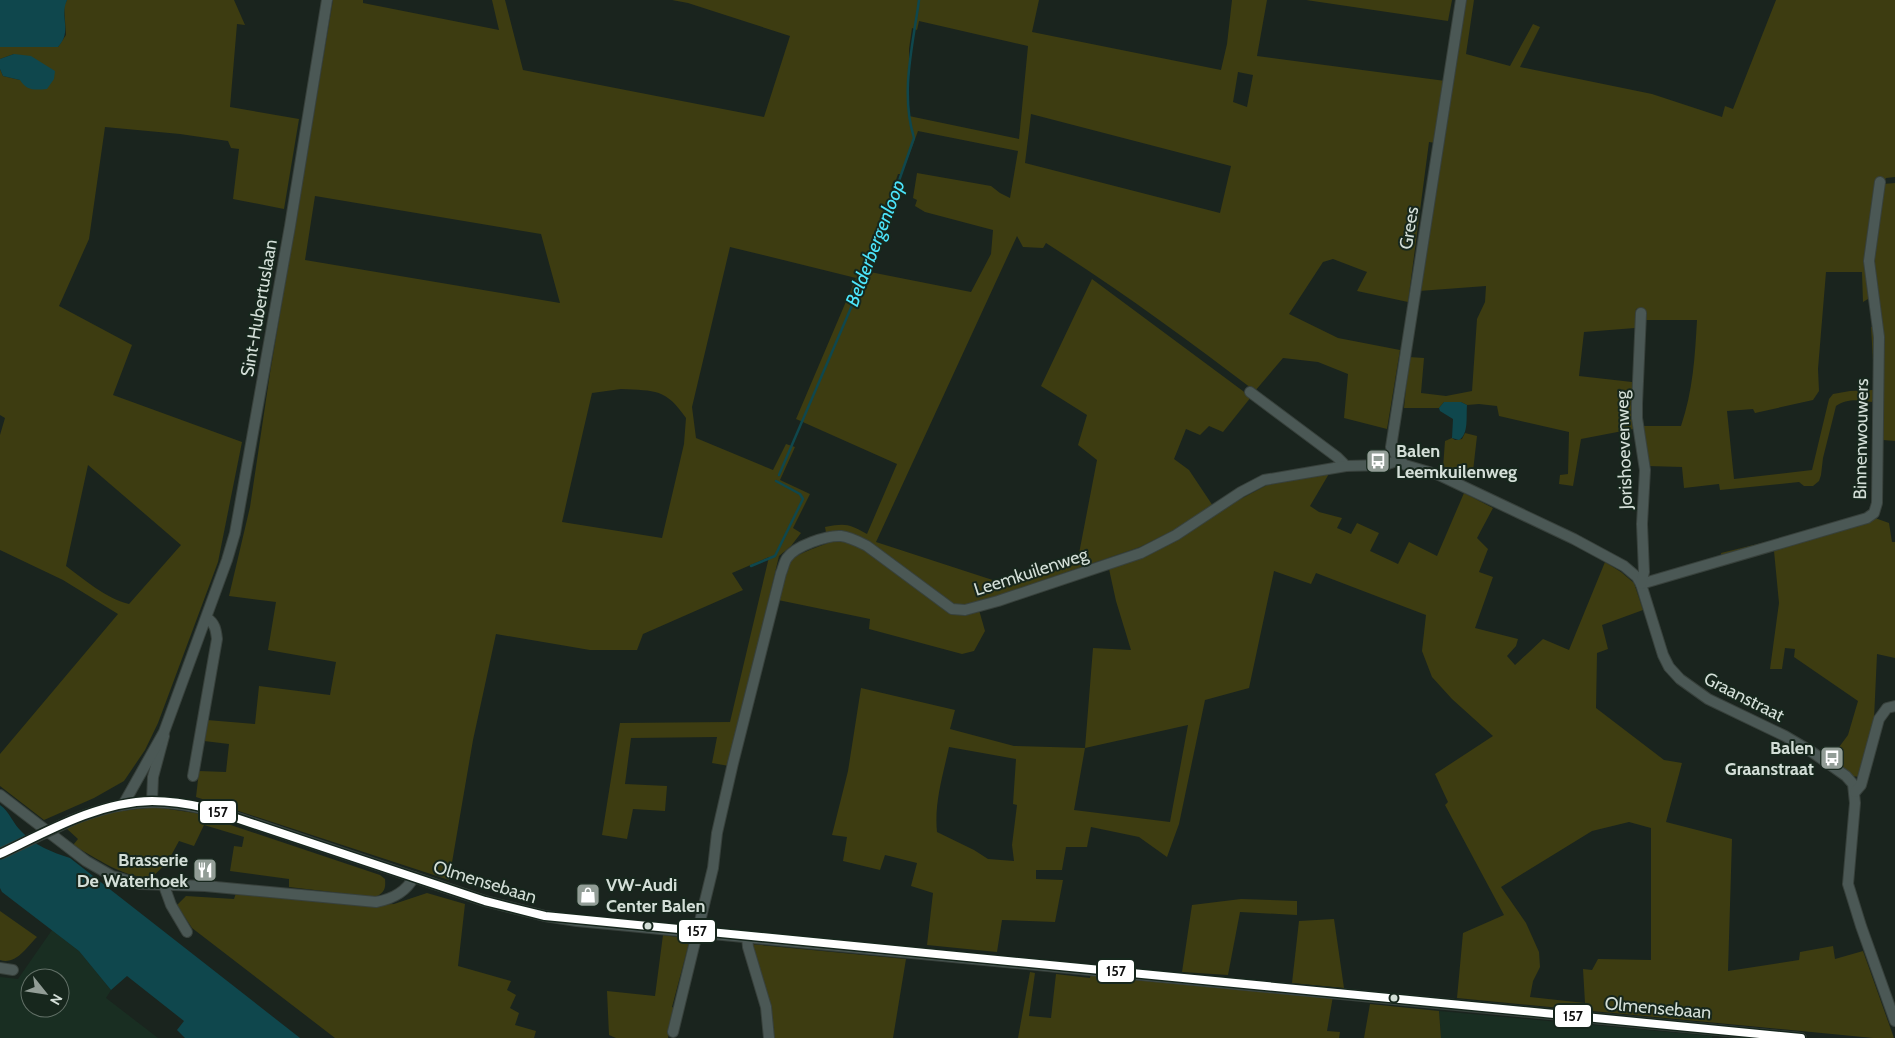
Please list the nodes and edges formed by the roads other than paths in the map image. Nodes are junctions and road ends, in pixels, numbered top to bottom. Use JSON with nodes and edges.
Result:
{"nodes":[{"id":1,"x":328,"y":0,"type":"edge"},
{"id":2,"x":1461,"y":0,"type":"edge"},
{"id":3,"x":1880,"y":182,"type":"dead end"},
{"id":4,"x":1641,"y":313,"type":"dead end"},
{"id":5,"x":1250,"y":392,"type":"dead end"},
{"id":6,"x":1399,"y":460,"type":"junction"},
{"id":7,"x":1346,"y":466,"type":"junction"},
{"id":8,"x":1641,"y":584,"type":"junction"},
{"id":9,"x":207,"y":618,"type":"junction"},
{"id":10,"x":1895,"y":706,"type":"edge"},
{"id":11,"x":164,"y":732,"type":"junction"},
{"id":12,"x":193,"y":776,"type":"dead end"},
{"id":13,"x":1855,"y":792,"type":"junction"},
{"id":14,"x":0,"y":794,"type":"edge"},
{"id":15,"x":152,"y":801,"type":"junction"},
{"id":16,"x":123,"y":805,"type":"junction"},
{"id":17,"x":0,"y":854,"type":"edge"},
{"id":18,"x":414,"y":877,"type":"junction"},
{"id":19,"x":163,"y":884,"type":"junction"},
{"id":20,"x":187,"y":932,"type":"dead end"},
{"id":21,"x":696,"y":932,"type":"junction"},
{"id":22,"x":747,"y":937,"type":"junction"},
{"id":23,"x":0,"y":968,"type":"edge"},
{"id":24,"x":13,"y":970,"type":"dead end"},
{"id":25,"x":1895,"y":1021,"type":"edge"},
{"id":26,"x":673,"y":1032,"type":"dead end"},
{"id":27,"x":769,"y":1038,"type":"edge"},
{"id":28,"x":1801,"y":1038,"type":"edge"}],
"edges":[{"from":1,"to":9,"type":"street","name":"Sint-Hubertuslaan"},
{"from":2,"to":6,"type":"street","name":"Grees"},
{"from":3,"to":8,"type":"street","name":"Binnenwouwers"},
{"from":4,"to":8,"type":"street","name":"Jorishoevenweg"},
{"from":5,"to":7,"type":"street"},
{"from":6,"to":7,"type":"street","name":"Leemkuilenweg"},
{"from":6,"to":8,"type":"street","name":"Graanstraat"},
{"from":7,"to":21,"type":"street","name":"Leemkuilenweg"},
{"from":8,"to":13,"type":"street","name":"Graanstraat"},
{"from":9,"to":11,"type":"street","name":"Sint-Hubertuslaan"},
{"from":9,"to":12,"type":"street"},
{"from":10,"to":13,"type":"street"},
{"from":11,"to":15,"type":"street","name":"Sint-Hubertuslaan"},
{"from":11,"to":16,"type":"street","name":"Sint-Hubertuslaan"},
{"from":13,"to":25,"type":"street"},
{"from":14,"to":19,"type":"street","name":"Olmensebaan"},
{"from":15,"to":16,"type":"street","name":"Olmensebaan"},
{"from":15,"to":18,"type":"street","name":"Olmensebaan"},
{"from":16,"to":17,"type":"street","name":"Olmensebaan","bridge":true},
{"from":18,"to":19,"type":"street","name":"Olmensebaan"},
{"from":18,"to":21,"type":"street","name":"Olmensebaan"},
{"from":19,"to":20,"type":"street"},
{"from":21,"to":22,"type":"street","name":"Olmensebaan"},
{"from":21,"to":26,"type":"street","name":"Leemkuilenweg"},
{"from":22,"to":27,"type":"street"},
{"from":22,"to":28,"type":"street","name":"Olmensebaan"},
{"from":23,"to":24,"type":"street"}]}
